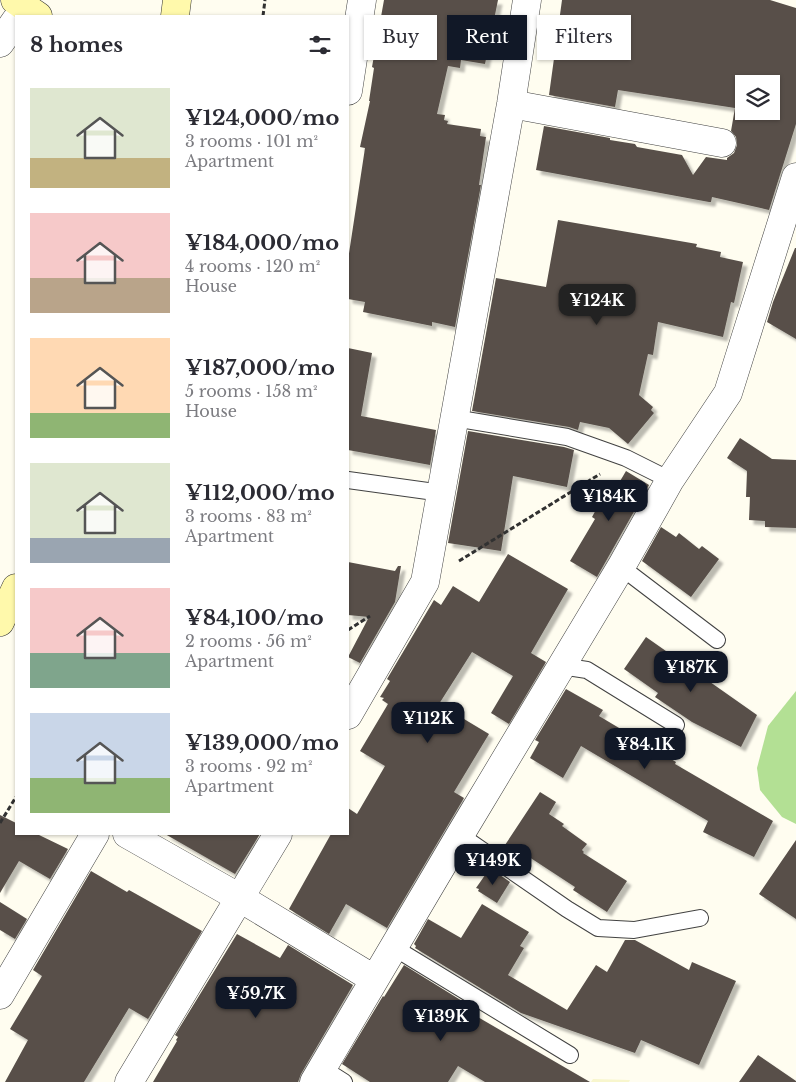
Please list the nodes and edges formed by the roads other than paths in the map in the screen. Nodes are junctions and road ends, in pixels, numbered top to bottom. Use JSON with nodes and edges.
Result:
{"nodes":[{"id":1,"x":177,"y":0,"type":"edge"},
{"id":2,"x":362,"y":0,"type":"edge"},
{"id":3,"x":527,"y":0,"type":"edge"},
{"id":4,"x":175,"y":15,"type":"edge"},
{"id":5,"x":15,"y":23,"type":"edge"},
{"id":6,"x":0,"y":43,"type":"edge"},
{"id":7,"x":349,"y":84,"type":"edge"},
{"id":8,"x":511,"y":104,"type":"junction"},
{"id":9,"x":722,"y":143,"type":"dead end"},
{"id":10,"x":796,"y":177,"type":"edge"},
{"id":11,"x":454,"y":418,"type":"junction"},
{"id":12,"x":349,"y":480,"type":"edge"},
{"id":13,"x":670,"y":480,"type":"junction"},
{"id":14,"x":442,"y":494,"type":"junction"},
{"id":15,"x":621,"y":567,"type":"junction"},
{"id":16,"x":717,"y":640,"type":"dead end"},
{"id":17,"x":561,"y":666,"type":"junction"},
{"id":18,"x":349,"y":714,"type":"edge"},
{"id":19,"x":676,"y":725,"type":"dead end"},
{"id":20,"x":94,"y":835,"type":"edge"},
{"id":21,"x":129,"y":835,"type":"edge"},
{"id":22,"x":277,"y":835,"type":"edge"},
{"id":23,"x":460,"y":835,"type":"junction"},
{"id":24,"x":240,"y":898,"type":"junction"},
{"id":25,"x":700,"y":918,"type":"dead end"},
{"id":26,"x":393,"y":947,"type":"junction"},
{"id":27,"x":374,"y":978,"type":"junction"},
{"id":28,"x":0,"y":996,"type":"edge"},
{"id":29,"x":570,"y":1056,"type":"dead end"},
{"id":30,"x":318,"y":1075,"type":"edge"},
{"id":31,"x":129,"y":1082,"type":"edge"},
{"id":32,"x":344,"y":1082,"type":"edge"}],
"edges":[{"from":1,"to":4,"type":"street"},
{"from":2,"to":7,"type":"street"},
{"from":3,"to":8,"type":"street"},
{"from":5,"to":6,"type":"street"},
{"from":8,"to":9,"type":"street"},
{"from":8,"to":11,"type":"street"},
{"from":10,"to":13,"type":"street"},
{"from":11,"to":13,"type":"lane"},
{"from":11,"to":14,"type":"street"},
{"from":12,"to":14,"type":"lane"},
{"from":13,"to":15,"type":"street"},
{"from":14,"to":18,"type":"street"},
{"from":15,"to":16,"type":"lane"},
{"from":15,"to":17,"type":"street"},
{"from":17,"to":19,"type":"lane"},
{"from":17,"to":23,"type":"street"},
{"from":20,"to":28,"type":"street"},
{"from":21,"to":24,"type":"street"},
{"from":22,"to":24,"type":"street"},
{"from":23,"to":25,"type":"lane"},
{"from":23,"to":26,"type":"street"},
{"from":24,"to":27,"type":"street"},
{"from":24,"to":31,"type":"street"},
{"from":26,"to":27,"type":"street"},
{"from":26,"to":29,"type":"lane"},
{"from":27,"to":30,"type":"street"},
{"from":30,"to":32,"type":"lane"}]}
